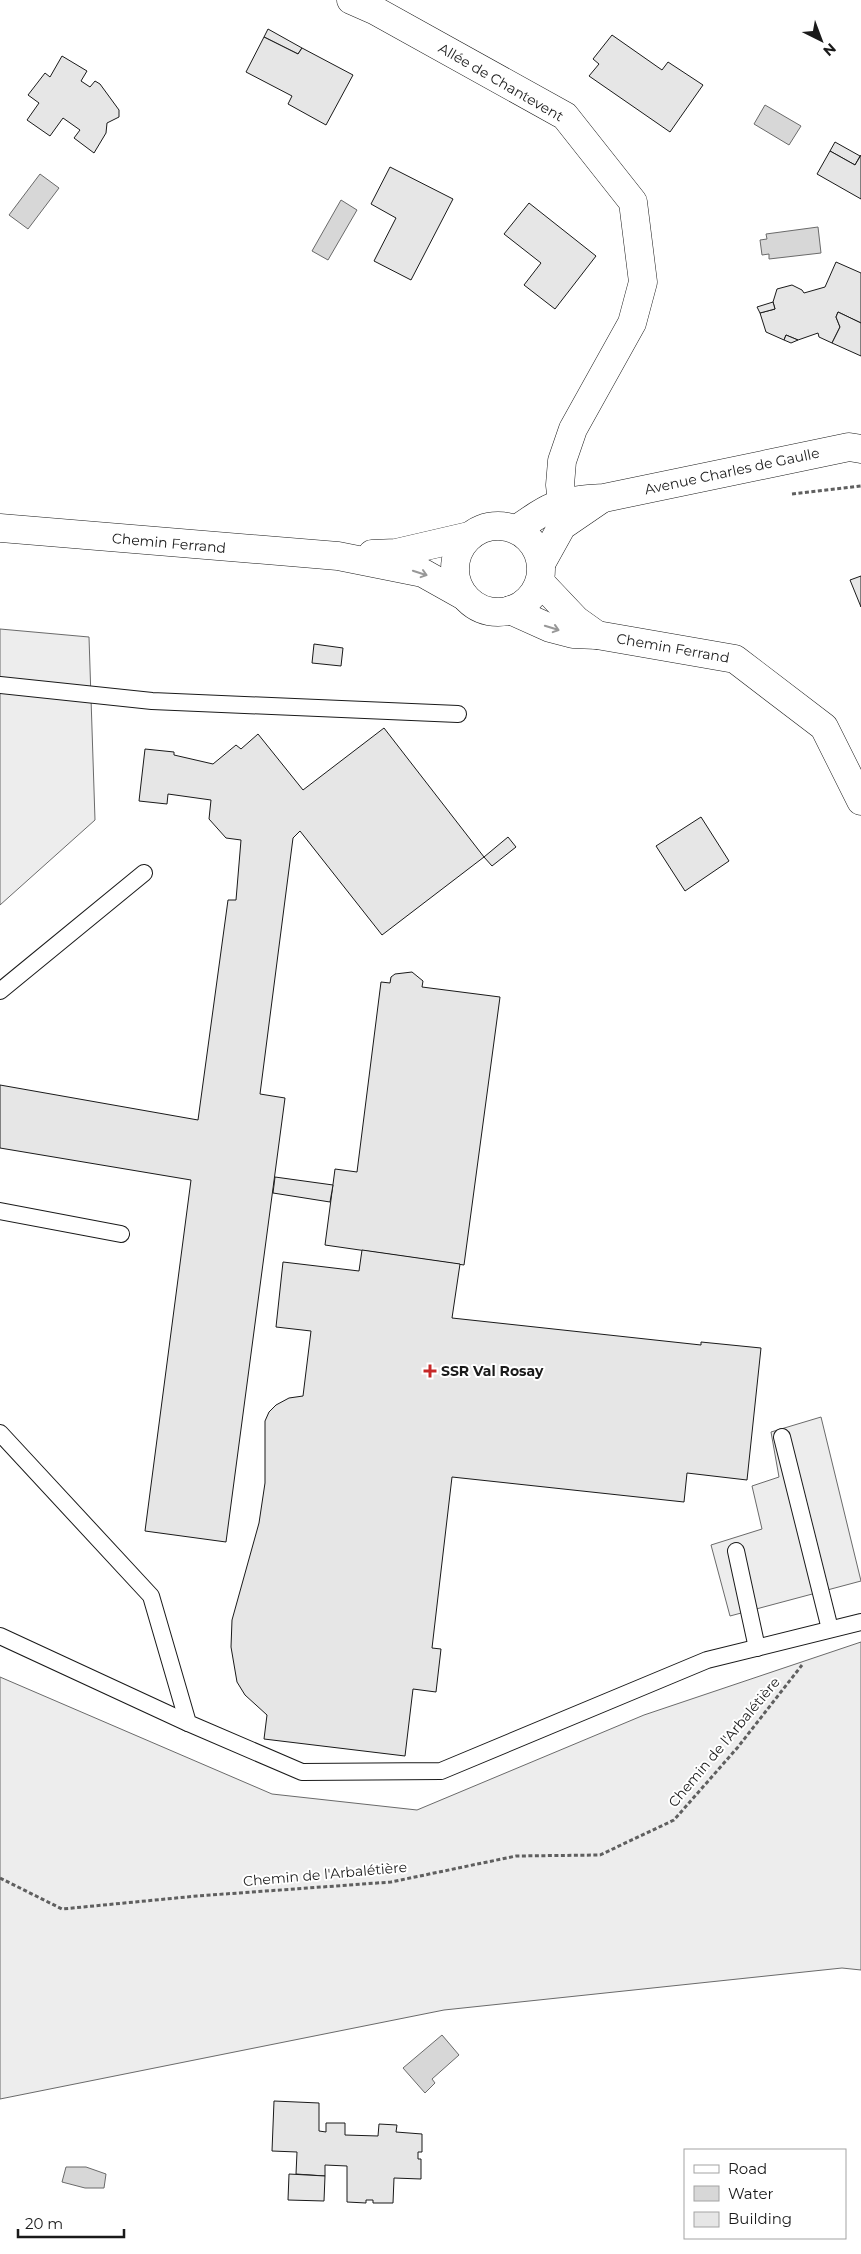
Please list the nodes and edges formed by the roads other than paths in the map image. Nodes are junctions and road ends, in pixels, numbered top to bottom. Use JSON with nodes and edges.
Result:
{"nodes":[{"id":1,"x":351,"y":0,"type":"edge"},
{"id":2,"x":861,"y":449,"type":"edge"},
{"id":3,"x":604,"y":498,"type":"junction"},
{"id":4,"x":562,"y":502,"type":"junction"},
{"id":5,"x":0,"y":528,"type":"edge"},
{"id":6,"x":517,"y":529,"type":"junction"},
{"id":7,"x":469,"y":536,"type":"junction"},
{"id":8,"x":338,"y":556,"type":"junction"},
{"id":9,"x":541,"y":572,"type":"junction"},
{"id":10,"x":464,"y":596,"type":"junction"},
{"id":11,"x":510,"y":610,"type":"junction"},
{"id":12,"x":597,"y":635,"type":"junction"},
{"id":13,"x":0,"y":685,"type":"edge"},
{"id":14,"x":458,"y":714,"type":"dead end"},
{"id":15,"x":861,"y":801,"type":"edge"},
{"id":16,"x":144,"y":873,"type":"dead end"},
{"id":17,"x":0,"y":991,"type":"edge"},
{"id":18,"x":0,"y":1211,"type":"edge"},
{"id":19,"x":122,"y":1234,"type":"dead end"},
{"id":20,"x":0,"y":1433,"type":"edge"},
{"id":21,"x":782,"y":1436,"type":"dead end"},
{"id":22,"x":736,"y":1551,"type":"dead end"},
{"id":23,"x":861,"y":1622,"type":"edge"},
{"id":24,"x":830,"y":1629,"type":"junction"},
{"id":25,"x":0,"y":1636,"type":"edge"},
{"id":26,"x":757,"y":1648,"type":"junction"},
{"id":27,"x":188,"y":1723,"type":"junction"}],
"edges":[{"from":1,"to":4,"type":"street","name":"Allée de Chantevent"},
{"from":2,"to":3,"type":"street","name":"Avenue Charles de Gaulle"},
{"from":3,"to":4,"type":"street","name":"Avenue Charles de Gaulle"},
{"from":3,"to":9,"type":"street","name":"Avenue Charles de Gaulle"},
{"from":4,"to":6,"type":"street","name":"Avenue Charles de Gaulle"},
{"from":5,"to":8,"type":"street","name":"Chemin Ferrand"},
{"from":6,"to":7,"type":"street"},
{"from":6,"to":9,"type":"street"},
{"from":7,"to":8,"type":"street","name":"Chemin Ferrand"},
{"from":7,"to":10,"type":"street"},
{"from":8,"to":10,"type":"street","name":"Chemin Ferrand","one_way":true},
{"from":9,"to":11,"type":"street"},
{"from":9,"to":12,"type":"street","name":"Chemin Ferrand"},
{"from":10,"to":11,"type":"street"},
{"from":11,"to":12,"type":"street","name":"Chemin Ferrand","one_way":true},
{"from":12,"to":15,"type":"street","name":"Chemin Ferrand"},
{"from":13,"to":14,"type":"lane"},
{"from":16,"to":17,"type":"lane"},
{"from":18,"to":19,"type":"lane"},
{"from":20,"to":27,"type":"lane"},
{"from":21,"to":24,"type":"lane"},
{"from":22,"to":26,"type":"lane"},
{"from":23,"to":24,"type":"lane"},
{"from":24,"to":26,"type":"lane"},
{"from":25,"to":27,"type":"lane"},
{"from":26,"to":27,"type":"lane"}]}
